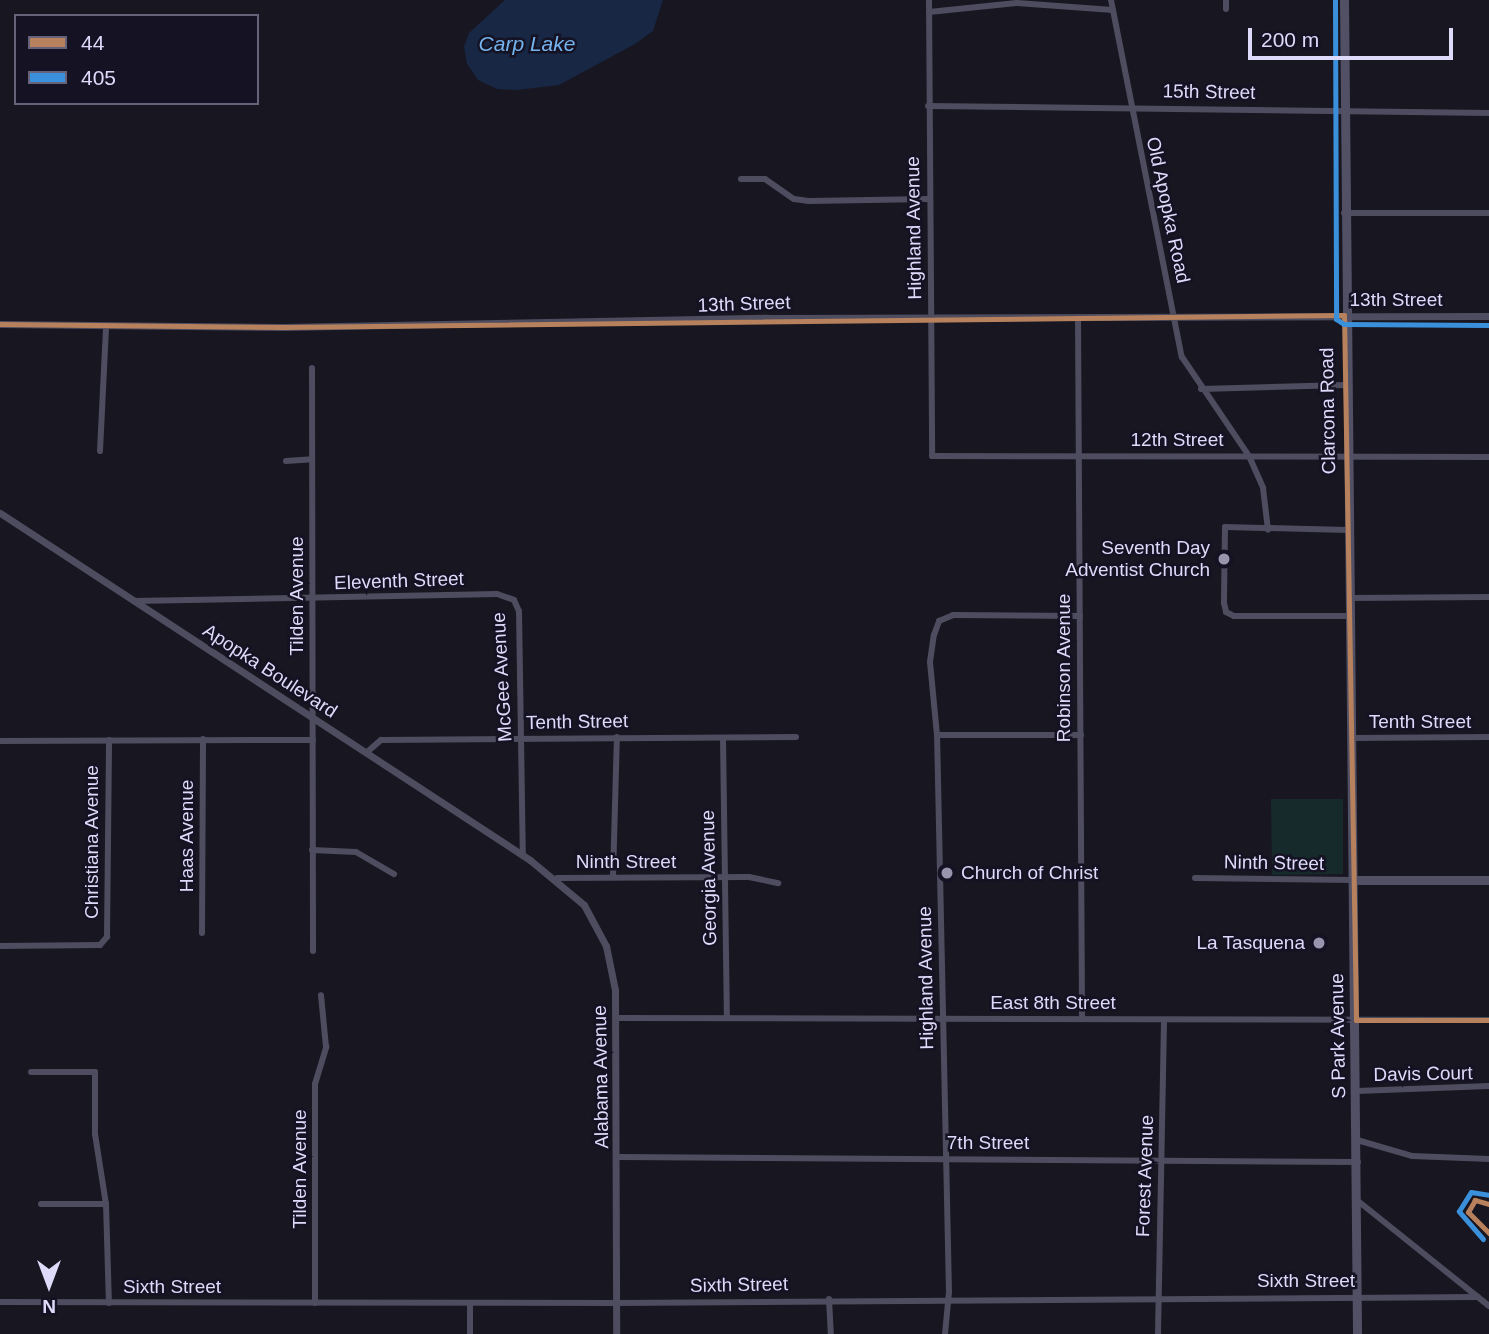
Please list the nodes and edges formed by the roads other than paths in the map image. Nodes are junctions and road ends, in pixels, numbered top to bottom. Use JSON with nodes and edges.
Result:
{"nodes":[{"id":1,"x":929,"y":0,"type":"edge"},
{"id":2,"x":1111,"y":0,"type":"edge"},
{"id":3,"x":1226,"y":0,"type":"edge"},
{"id":4,"x":1345,"y":0,"type":"edge"},
{"id":5,"x":1226,"y":9,"type":"dead end"},
{"id":6,"x":1113,"y":10,"type":"junction"},
{"id":7,"x":929,"y":12,"type":"junction"},
{"id":8,"x":929,"y":106,"type":"junction"},
{"id":9,"x":1130,"y":107,"type":"junction"},
{"id":10,"x":1345,"y":111,"type":"junction"},
{"id":11,"x":1489,"y":113,"type":"edge"},
{"id":12,"x":740,"y":179,"type":"dead end"},
{"id":13,"x":929,"y":199,"type":"junction"},
{"id":14,"x":1344,"y":213,"type":"junction"},
{"id":15,"x":1489,"y":213,"type":"edge"},
{"id":16,"x":1344,"y":315,"type":"junction"},
{"id":17,"x":1174,"y":316,"type":"junction"},
{"id":18,"x":1489,"y":316,"type":"edge"},
{"id":19,"x":1077,"y":317,"type":"junction"},
{"id":20,"x":931,"y":318,"type":"junction"},
{"id":21,"x":0,"y":324,"type":"edge"},
{"id":22,"x":106,"y":327,"type":"junction"},
{"id":23,"x":312,"y":368,"type":"dead end"},
{"id":24,"x":1345,"y":385,"type":"junction"},
{"id":25,"x":1201,"y":389,"type":"junction"},
{"id":26,"x":100,"y":451,"type":"dead end"},
{"id":27,"x":933,"y":456,"type":"joint"},
{"id":28,"x":1077,"y":456,"type":"junction"},
{"id":29,"x":1250,"y":456,"type":"junction"},
{"id":30,"x":1346,"y":456,"type":"junction"},
{"id":31,"x":1489,"y":457,"type":"edge"},
{"id":32,"x":313,"y":459,"type":"junction"},
{"id":33,"x":286,"y":461,"type":"dead end"},
{"id":34,"x":0,"y":513,"type":"edge"},
{"id":35,"x":1268,"y":530,"type":"junction"},
{"id":36,"x":1348,"y":530,"type":"junction"},
{"id":37,"x":497,"y":594,"type":"joint"},
{"id":38,"x":1489,"y":597,"type":"edge"},
{"id":39,"x":1349,"y":598,"type":"junction"},
{"id":40,"x":313,"y":599,"type":"junction"},
{"id":41,"x":134,"y":601,"type":"junction"},
{"id":42,"x":1349,"y":616,"type":"junction"},
{"id":43,"x":1080,"y":617,"type":"junction"},
{"id":44,"x":314,"y":719,"type":"junction"},
{"id":45,"x":937,"y":735,"type":"junction"},
{"id":46,"x":1080,"y":735,"type":"junction"},
{"id":47,"x":617,"y":737,"type":"junction"},
{"id":48,"x":796,"y":737,"type":"dead end"},
{"id":49,"x":1489,"y":737,"type":"edge"},
{"id":50,"x":521,"y":738,"type":"junction"},
{"id":51,"x":723,"y":738,"type":"junction"},
{"id":52,"x":1351,"y":738,"type":"junction"},
{"id":53,"x":203,"y":739,"type":"junction"},
{"id":54,"x":108,"y":740,"type":"junction"},
{"id":55,"x":313,"y":740,"type":"junction"},
{"id":56,"x":0,"y":741,"type":"edge"},
{"id":57,"x":366,"y":753,"type":"junction"},
{"id":58,"x":312,"y":850,"type":"junction"},
{"id":59,"x":523,"y":856,"type":"junction"},
{"id":60,"x":394,"y":874,"type":"dead end"},
{"id":61,"x":613,"y":877,"type":"junction"},
{"id":62,"x":725,"y":877,"type":"junction"},
{"id":63,"x":557,"y":878,"type":"junction"},
{"id":64,"x":1195,"y":878,"type":"dead end"},
{"id":65,"x":1353,"y":880,"type":"junction"},
{"id":66,"x":1489,"y":880,"type":"edge"},
{"id":67,"x":778,"y":883,"type":"dead end"},
{"id":68,"x":202,"y":933,"type":"dead end"},
{"id":69,"x":0,"y":946,"type":"edge"},
{"id":70,"x":313,"y":951,"type":"dead end"},
{"id":71,"x":321,"y":995,"type":"dead end"},
{"id":72,"x":727,"y":1017,"type":"junction"},
{"id":73,"x":616,"y":1018,"type":"junction"},
{"id":74,"x":942,"y":1018,"type":"junction"},
{"id":75,"x":1082,"y":1019,"type":"junction"},
{"id":76,"x":1164,"y":1020,"type":"junction"},
{"id":77,"x":1356,"y":1020,"type":"junction"},
{"id":78,"x":1489,"y":1020,"type":"edge"},
{"id":79,"x":31,"y":1072,"type":"dead end"},
{"id":80,"x":1489,"y":1086,"type":"edge"},
{"id":81,"x":1357,"y":1091,"type":"junction"},
{"id":82,"x":1357,"y":1140,"type":"junction"},
{"id":83,"x":618,"y":1157,"type":"junction"},
{"id":84,"x":945,"y":1159,"type":"junction"},
{"id":85,"x":1489,"y":1159,"type":"edge"},
{"id":86,"x":1162,"y":1160,"type":"junction"},
{"id":87,"x":1358,"y":1162,"type":"junction"},
{"id":88,"x":1358,"y":1201,"type":"junction"},
{"id":89,"x":41,"y":1204,"type":"dead end"},
{"id":90,"x":106,"y":1204,"type":"junction"},
{"id":91,"x":1358,"y":1297,"type":"junction"},
{"id":92,"x":1478,"y":1297,"type":"junction"},
{"id":93,"x":946,"y":1298,"type":"junction"},
{"id":94,"x":1158,"y":1298,"type":"junction"},
{"id":95,"x":829,"y":1299,"type":"junction"},
{"id":96,"x":0,"y":1302,"type":"edge"},
{"id":97,"x":109,"y":1303,"type":"junction"},
{"id":98,"x":315,"y":1303,"type":"junction"},
{"id":99,"x":470,"y":1303,"type":"junction"},
{"id":100,"x":617,"y":1303,"type":"junction"},
{"id":101,"x":1489,"y":1306,"type":"edge"},
{"id":102,"x":470,"y":1334,"type":"edge"},
{"id":103,"x":616,"y":1334,"type":"edge"},
{"id":104,"x":831,"y":1334,"type":"edge"},
{"id":105,"x":945,"y":1334,"type":"edge"},
{"id":106,"x":1158,"y":1334,"type":"edge"},
{"id":107,"x":1357,"y":1334,"type":"edge"}],
"edges":[{"from":1,"to":7,"type":"street","name":"Highland Avenue"},
{"from":2,"to":6,"type":"street","name":"Old Apopka Road"},
{"from":3,"to":5,"type":"street"},
{"from":4,"to":10,"type":"main road","name":"Clarcona Road"},
{"from":6,"to":7,"type":"street"},
{"from":6,"to":9,"type":"street","name":"Old Apopka Road"},
{"from":7,"to":8,"type":"street","name":"Highland Avenue"},
{"from":8,"to":9,"type":"street","name":"15th Street"},
{"from":8,"to":13,"type":"street","name":"Highland Avenue"},
{"from":9,"to":10,"type":"street","name":"15th Street"},
{"from":9,"to":17,"type":"street","name":"Old Apopka Road"},
{"from":10,"to":11,"type":"street","name":"15th Street"},
{"from":10,"to":14,"type":"main road","name":"Clarcona Road"},
{"from":12,"to":13,"type":"street"},
{"from":13,"to":20,"type":"street","name":"Highland Avenue"},
{"from":14,"to":15,"type":"street"},
{"from":14,"to":16,"type":"main road","name":"Clarcona Road"},
{"from":16,"to":17,"type":"street","name":"13th Street"},
{"from":16,"to":18,"type":"street","name":"13th Street"},
{"from":16,"to":24,"type":"main road","name":"Clarcona Road"},
{"from":17,"to":19,"type":"street","name":"13th Street"},
{"from":17,"to":25,"type":"street","name":"Old Apopka Road"},
{"from":19,"to":20,"type":"street","name":"13th Street"},
{"from":19,"to":28,"type":"street","name":"Robinson Avenue"},
{"from":20,"to":22,"type":"street","name":"13th Street"},
{"from":20,"to":27,"type":"street","name":"Highland Avenue"},
{"from":21,"to":22,"type":"street","name":"13th Street"},
{"from":22,"to":26,"type":"street"},
{"from":23,"to":32,"type":"street","name":"Tilden Avenue"},
{"from":24,"to":25,"type":"street"},
{"from":24,"to":30,"type":"main road","name":"Clarcona Road"},
{"from":25,"to":29,"type":"street","name":"Old Apopka Road"},
{"from":27,"to":28,"type":"street","name":"12th Street"},
{"from":28,"to":29,"type":"street","name":"12th Street"},
{"from":28,"to":43,"type":"street","name":"Robinson Avenue"},
{"from":29,"to":30,"type":"street","name":"12th Street"},
{"from":29,"to":35,"type":"street","name":"Old Apopka Road"},
{"from":30,"to":31,"type":"street","name":"12th Street"},
{"from":30,"to":36,"type":"main road","name":"Clarcona Road"},
{"from":32,"to":33,"type":"street"},
{"from":32,"to":40,"type":"street","name":"Tilden Avenue"},
{"from":34,"to":41,"type":"street","name":"Apopka Boulevard"},
{"from":35,"to":36,"type":"street"},
{"from":35,"to":42,"type":"street"},
{"from":36,"to":39,"type":"main road","name":"Clarcona Road"},
{"from":37,"to":40,"type":"street","name":"Eleventh Street"},
{"from":37,"to":50,"type":"street","name":"McGee Avenue"},
{"from":38,"to":39,"type":"street"},
{"from":39,"to":42,"type":"main road","name":"Clarcona Road"},
{"from":40,"to":41,"type":"street","name":"Eleventh Street"},
{"from":40,"to":44,"type":"street","name":"Tilden Avenue"},
{"from":41,"to":44,"type":"street","name":"Apopka Boulevard"},
{"from":42,"to":52,"type":"main road","name":"Clarcona Road"},
{"from":43,"to":45,"type":"street","name":"Highland Avenue"},
{"from":43,"to":46,"type":"street","name":"Robinson Avenue"},
{"from":44,"to":55,"type":"street","name":"Tilden Avenue"},
{"from":44,"to":57,"type":"street","name":"Apopka Boulevard"},
{"from":45,"to":46,"type":"street"},
{"from":45,"to":74,"type":"street","name":"Highland Avenue"},
{"from":46,"to":75,"type":"street","name":"Robinson Avenue"},
{"from":47,"to":50,"type":"street","name":"Tenth Street"},
{"from":47,"to":51,"type":"street","name":"Tenth Street"},
{"from":47,"to":61,"type":"street"},
{"from":48,"to":51,"type":"street","name":"Tenth Street"},
{"from":49,"to":52,"type":"street","name":"Tenth Street"},
{"from":50,"to":57,"type":"street","name":"Tenth Street"},
{"from":50,"to":59,"type":"street","name":"McGee Avenue"},
{"from":51,"to":62,"type":"street","name":"Georgia Avenue"},
{"from":52,"to":65,"type":"main road","name":"S Park Avenue"},
{"from":53,"to":54,"type":"street"},
{"from":53,"to":55,"type":"street"},
{"from":53,"to":68,"type":"street","name":"Haas Avenue"},
{"from":54,"to":56,"type":"street"},
{"from":54,"to":69,"type":"street","name":"Christiana Avenue"},
{"from":55,"to":58,"type":"street","name":"Tilden Avenue"},
{"from":57,"to":59,"type":"street","name":"Apopka Boulevard"},
{"from":58,"to":60,"type":"street"},
{"from":58,"to":70,"type":"street","name":"Tilden Avenue"},
{"from":59,"to":63,"type":"street","name":"Alabama Avenue"},
{"from":61,"to":62,"type":"street","name":"Ninth Street"},
{"from":61,"to":63,"type":"street","name":"Ninth Street"},
{"from":62,"to":67,"type":"street","name":"Ninth Street"},
{"from":62,"to":72,"type":"street","name":"Georgia Avenue"},
{"from":63,"to":73,"type":"street","name":"Alabama Avenue"},
{"from":64,"to":65,"type":"street","name":"Ninth Street"},
{"from":65,"to":66,"type":"main road"},
{"from":65,"to":77,"type":"main road","name":"S Park Avenue"},
{"from":71,"to":98,"type":"street","name":"Tilden Avenue"},
{"from":72,"to":73,"type":"street","name":"East 8th Street"},
{"from":72,"to":74,"type":"street","name":"East 8th Street"},
{"from":73,"to":83,"type":"street","name":"Alabama Avenue"},
{"from":74,"to":75,"type":"street","name":"East 8th Street"},
{"from":74,"to":84,"type":"street","name":"Highland Avenue"},
{"from":75,"to":76,"type":"street","name":"East 8th Street"},
{"from":76,"to":77,"type":"street","name":"East 8th Street"},
{"from":76,"to":86,"type":"street","name":"Forest Avenue"},
{"from":77,"to":78,"type":"street","name":"East 8th Street"},
{"from":77,"to":81,"type":"main road","name":"S Park Avenue"},
{"from":79,"to":90,"type":"street"},
{"from":80,"to":81,"type":"street","name":"Davis Court"},
{"from":81,"to":82,"type":"main road","name":"S Park Avenue"},
{"from":82,"to":85,"type":"street"},
{"from":82,"to":87,"type":"main road","name":"S Park Avenue"},
{"from":83,"to":84,"type":"street","name":"7th Street"},
{"from":83,"to":100,"type":"street","name":"Alabama Avenue"},
{"from":84,"to":86,"type":"street","name":"7th Street"},
{"from":84,"to":93,"type":"street","name":"Highland Avenue"},
{"from":86,"to":87,"type":"street","name":"7th Street"},
{"from":86,"to":94,"type":"street","name":"Forest Avenue"},
{"from":87,"to":88,"type":"main road","name":"S Park Avenue"},
{"from":88,"to":91,"type":"main road","name":"S Park Avenue"},
{"from":88,"to":92,"type":"street"},
{"from":89,"to":90,"type":"street"},
{"from":90,"to":97,"type":"street"},
{"from":91,"to":92,"type":"street","name":"Sixth Street"},
{"from":91,"to":94,"type":"street","name":"Sixth Street"},
{"from":91,"to":107,"type":"main road","name":"S Park Avenue"},
{"from":92,"to":101,"type":"street"},
{"from":93,"to":94,"type":"street","name":"Sixth Street"},
{"from":93,"to":95,"type":"street","name":"Sixth Street"},
{"from":93,"to":105,"type":"street","name":"Highland Avenue"},
{"from":94,"to":106,"type":"street","name":"Forest Avenue"},
{"from":95,"to":100,"type":"street","name":"Sixth Street"},
{"from":95,"to":104,"type":"street"},
{"from":96,"to":97,"type":"street","name":"Sixth Street"},
{"from":97,"to":98,"type":"street","name":"Sixth Street"},
{"from":98,"to":99,"type":"street","name":"Sixth Street"},
{"from":99,"to":100,"type":"street","name":"Sixth Street"},
{"from":99,"to":102,"type":"street"},
{"from":100,"to":103,"type":"street","name":"Alabama Avenue"}]}
